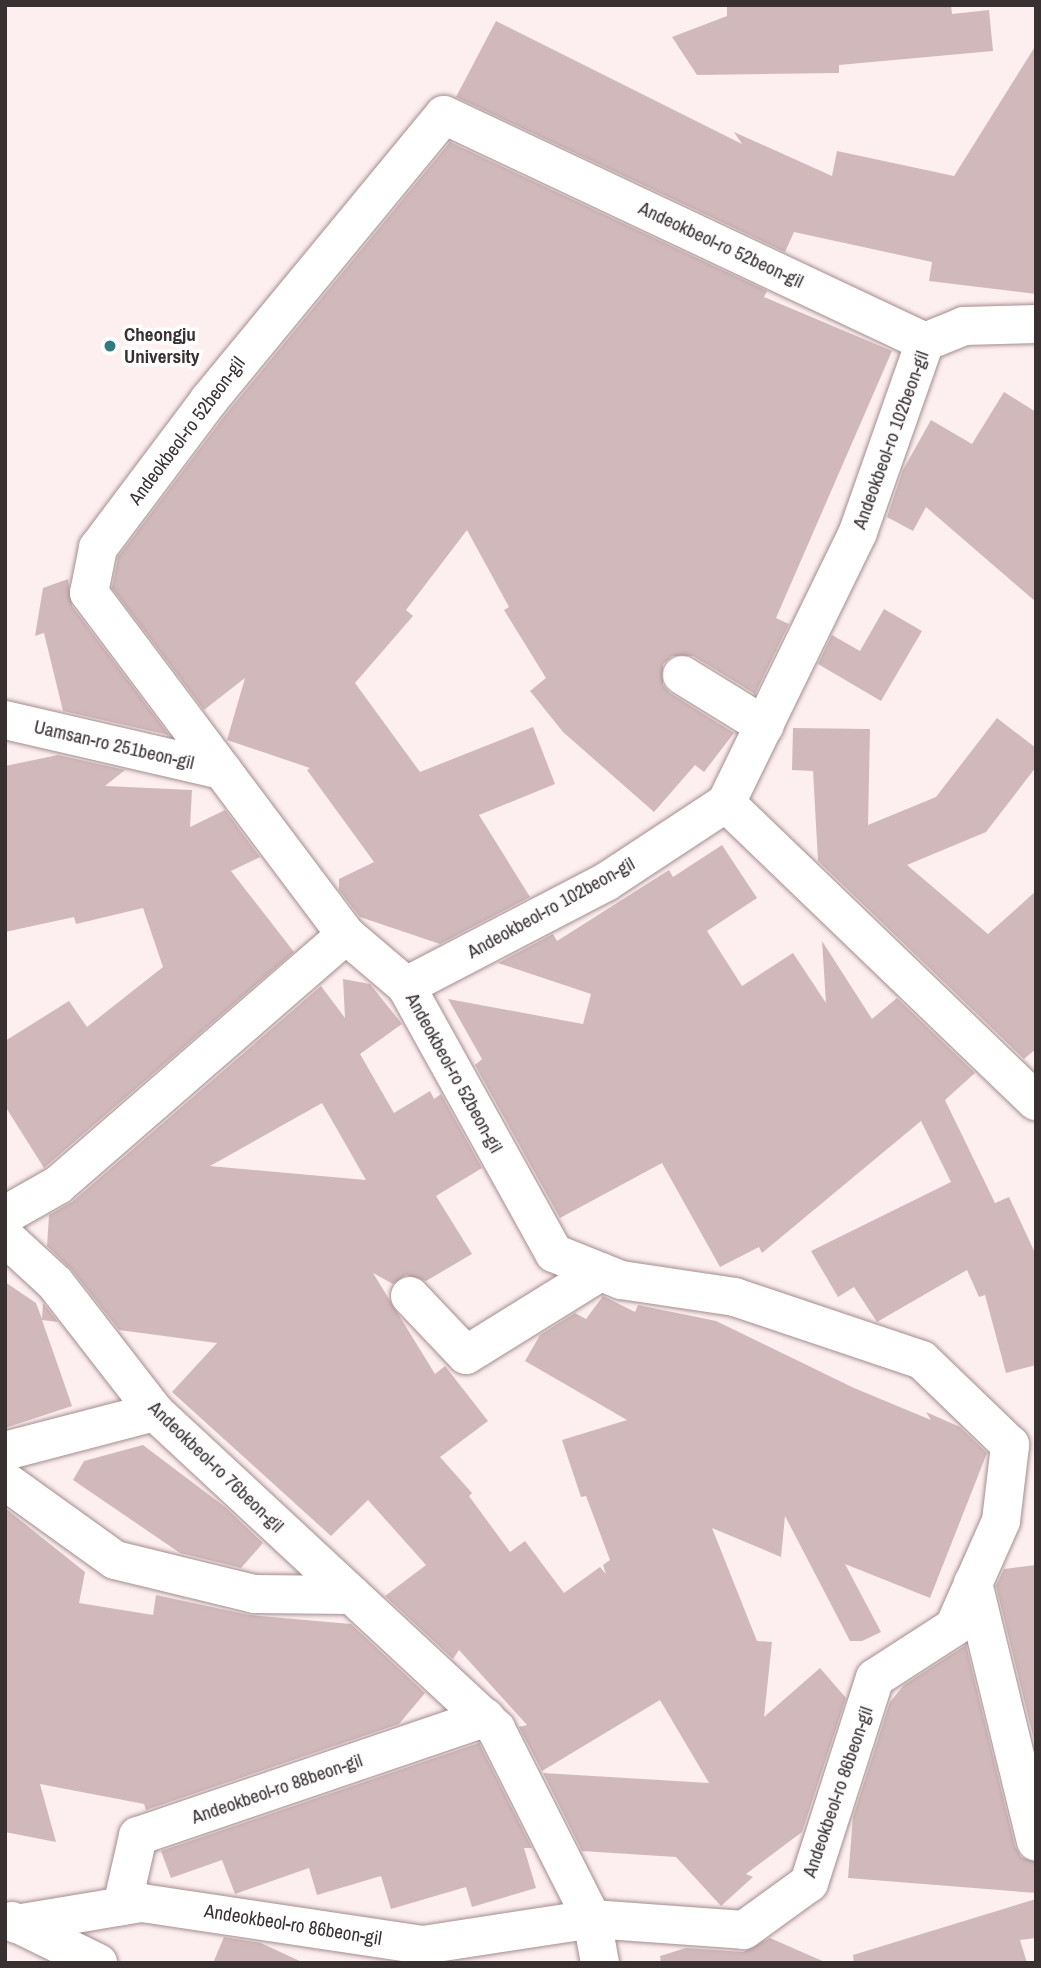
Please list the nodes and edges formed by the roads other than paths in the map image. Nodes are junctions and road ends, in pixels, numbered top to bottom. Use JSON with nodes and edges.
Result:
{"nodes":[{"id":1,"x":1036,"y":324,"type":"edge"},
{"id":2,"x":925,"y":342,"type":"junction"},
{"id":3,"x":682,"y":675,"type":"dead end"},
{"id":4,"x":5,"y":720,"type":"edge"},
{"id":5,"x":765,"y":726,"type":"junction"},
{"id":6,"x":222,"y":770,"type":"junction"},
{"id":7,"x":726,"y":803,"type":"junction"},
{"id":8,"x":346,"y":935,"type":"junction"},
{"id":9,"x":406,"y":986,"type":"junction"},
{"id":10,"x":1036,"y":1101,"type":"edge"},
{"id":11,"x":5,"y":1215,"type":"edge"},
{"id":12,"x":5,"y":1237,"type":"edge"},
{"id":13,"x":600,"y":1272,"type":"junction"},
{"id":14,"x":410,"y":1296,"type":"dead end"},
{"id":15,"x":155,"y":1412,"type":"junction"},
{"id":16,"x":1023,"y":1436,"type":"edge"},
{"id":17,"x":5,"y":1451,"type":"edge"},
{"id":18,"x":5,"y":1481,"type":"edge"},
{"id":19,"x":973,"y":1583,"type":"junction"},
{"id":20,"x":352,"y":1595,"type":"junction"},
{"id":21,"x":485,"y":1718,"type":"junction"},
{"id":22,"x":1036,"y":1841,"type":"edge"},
{"id":23,"x":122,"y":1906,"type":"junction"},
{"id":24,"x":592,"y":1919,"type":"junction"},
{"id":25,"x":11,"y":1921,"type":"edge"},
{"id":26,"x":98,"y":1963,"type":"edge"},
{"id":27,"x":600,"y":1963,"type":"edge"}],
"edges":[{"from":1,"to":2,"type":"street"},
{"from":2,"to":5,"type":"street","name":"Andeokbeol-ro 102beon-gil"},
{"from":2,"to":6,"type":"street","name":"Andeokbeol-ro 52beon-gil"},
{"from":3,"to":5,"type":"street"},
{"from":4,"to":6,"type":"street","name":"Uamsan-ro 251beon-gil"},
{"from":5,"to":7,"type":"street","name":"Andeokbeol-ro 102beon-gil"},
{"from":6,"to":8,"type":"street","name":"Andeokbeol-ro 52beon-gil"},
{"from":7,"to":9,"type":"street","name":"Andeokbeol-ro 102beon-gil"},
{"from":7,"to":10,"type":"street"},
{"from":8,"to":9,"type":"street","name":"Andeokbeol-ro 52beon-gil"},
{"from":8,"to":11,"type":"street"},
{"from":9,"to":13,"type":"street","name":"Andeokbeol-ro 52beon-gil"},
{"from":12,"to":15,"type":"street","name":"Andeokbeol-ro 76beon-gil"},
{"from":13,"to":14,"type":"street"},
{"from":13,"to":16,"type":"street","name":"Andeokbeol-ro 52beon-gil"},
{"from":15,"to":17,"type":"street"},
{"from":15,"to":20,"type":"street","name":"Andeokbeol-ro 76beon-gil"},
{"from":16,"to":19,"type":"street","name":"Andeokbeol-ro 86beon-gil"},
{"from":18,"to":20,"type":"street"},
{"from":19,"to":22,"type":"street"},
{"from":19,"to":24,"type":"street","name":"Andeokbeol-ro 86beon-gil"},
{"from":20,"to":21,"type":"street","name":"Andeokbeol-ro 76beon-gil"},
{"from":21,"to":23,"type":"street","name":"Andeokbeol-ro 88beon-gil"},
{"from":21,"to":24,"type":"street","name":"Andeokbeol-ro 76beon-gil"},
{"from":23,"to":24,"type":"street","name":"Andeokbeol-ro 86beon-gil"},
{"from":23,"to":25,"type":"street","name":"Andeokbeol-ro 86beon-gil"},
{"from":24,"to":27,"type":"street","name":"Andeokbeol-ro 76beon-gil"},
{"from":25,"to":26,"type":"street"}]}
